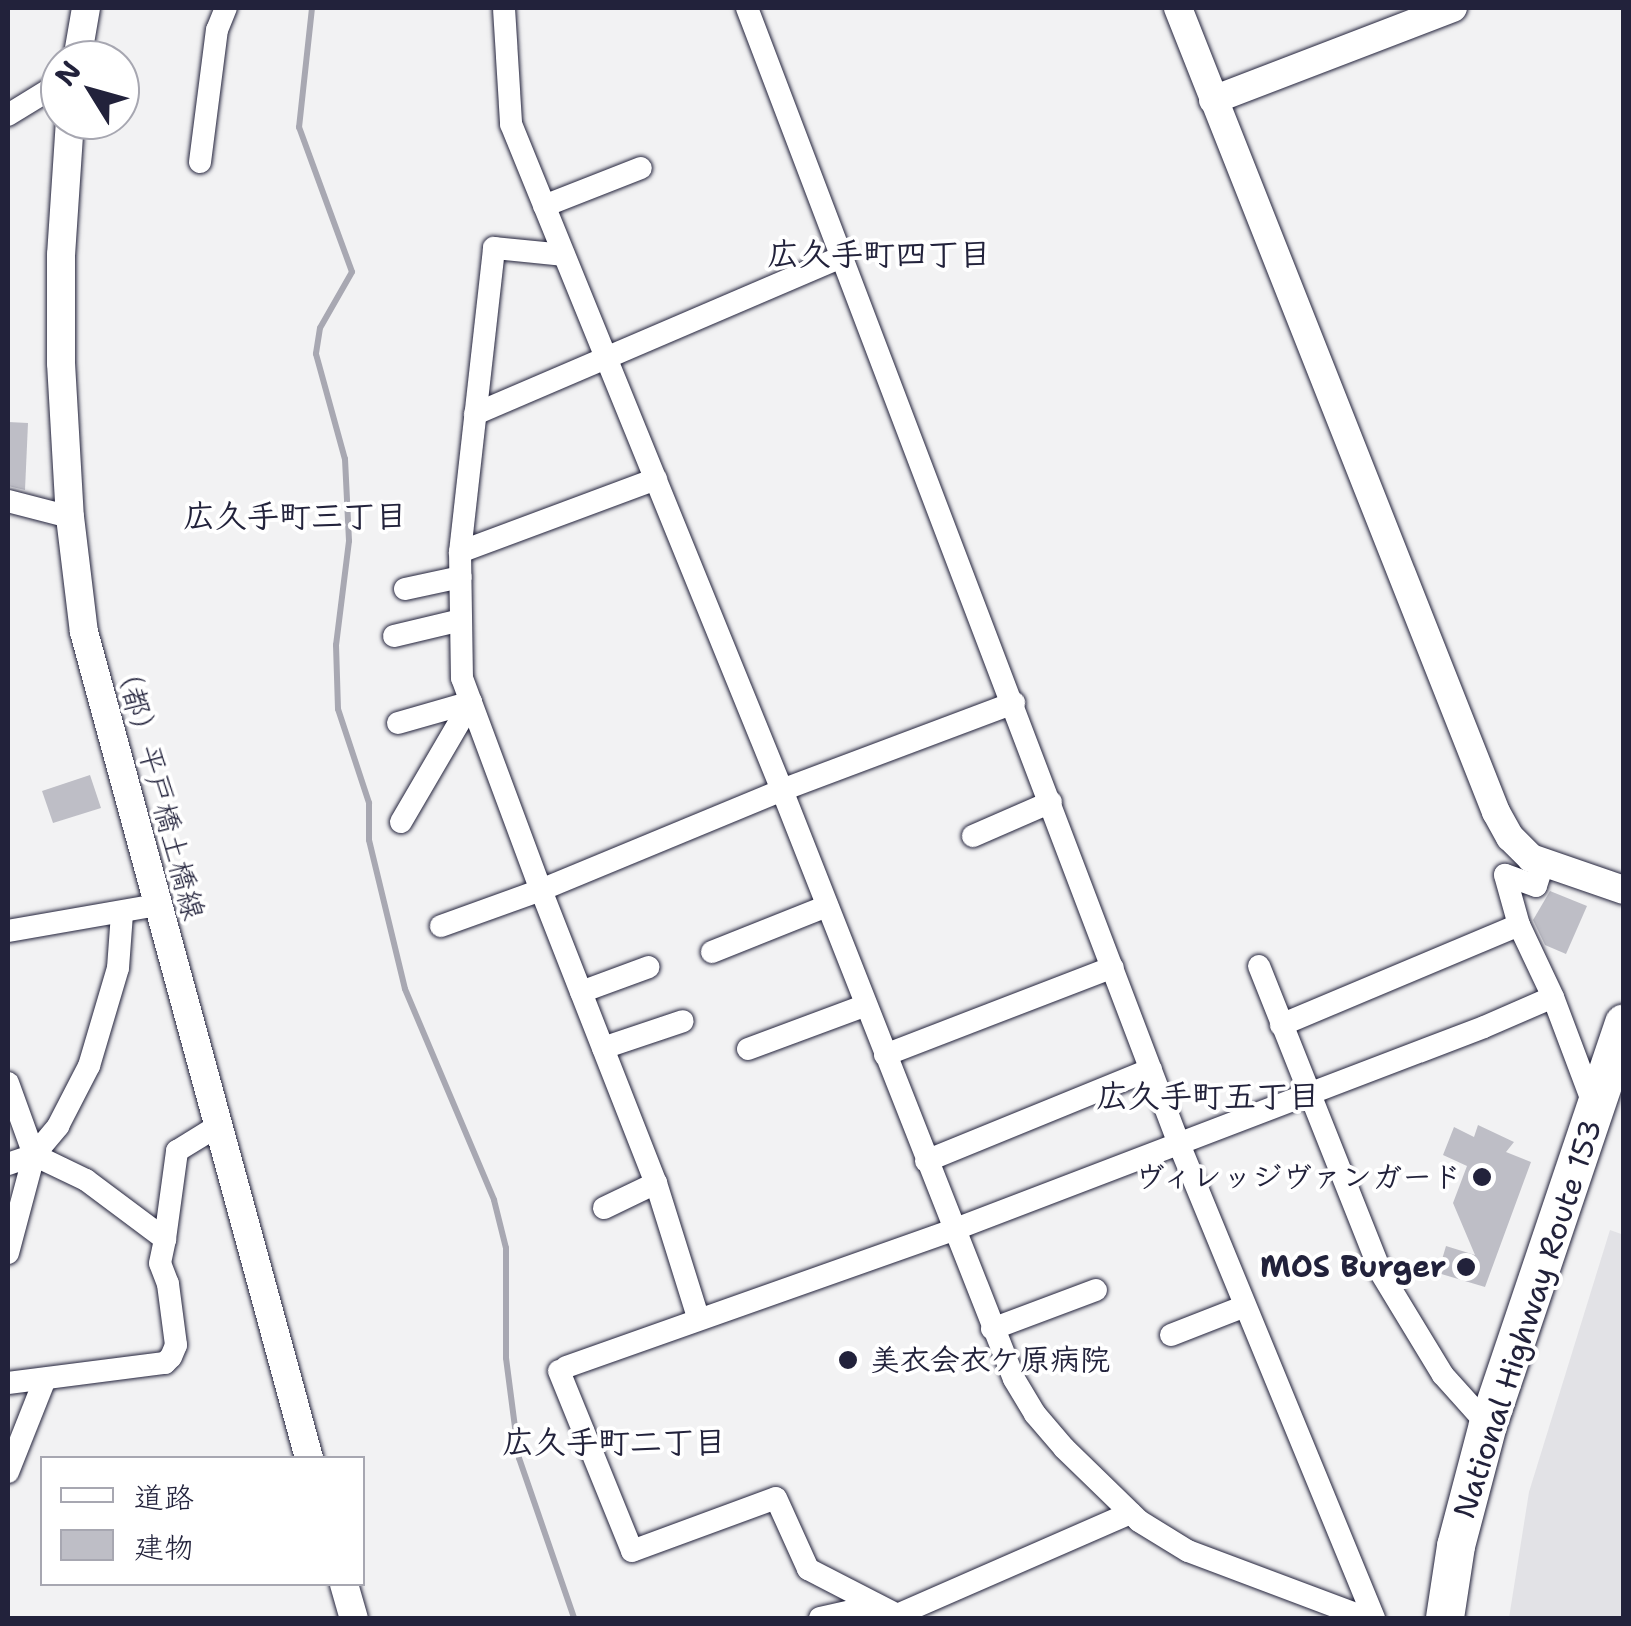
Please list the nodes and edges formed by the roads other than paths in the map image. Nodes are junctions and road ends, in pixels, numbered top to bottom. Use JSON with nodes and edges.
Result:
{"nodes":[{"id":1,"x":86,"y":8,"type":"edge"},
{"id":2,"x":226,"y":8,"type":"edge"},
{"id":3,"x":504,"y":8,"type":"edge"},
{"id":4,"x":747,"y":8,"type":"edge"},
{"id":5,"x":1178,"y":8,"type":"edge"},
{"id":6,"x":1453,"y":8,"type":"edge"},
{"id":7,"x":80,"y":40,"type":"edge"},
{"id":8,"x":40,"y":96,"type":"edge"},
{"id":9,"x":1213,"y":100,"type":"junction"},
{"id":10,"x":8,"y":116,"type":"edge"},
{"id":11,"x":69,"y":140,"type":"edge"},
{"id":12,"x":200,"y":162,"type":"dead end"},
{"id":13,"x":641,"y":168,"type":"dead end"},
{"id":14,"x":544,"y":206,"type":"junction"},
{"id":15,"x":564,"y":255,"type":"junction"},
{"id":16,"x":842,"y":256,"type":"junction"},
{"id":17,"x":607,"y":360,"type":"junction"},
{"id":18,"x":474,"y":414,"type":"junction"},
{"id":19,"x":656,"y":479,"type":"junction"},
{"id":20,"x":8,"y":501,"type":"edge"},
{"id":21,"x":70,"y":516,"type":"junction"},
{"id":22,"x":460,"y":552,"type":"junction"},
{"id":23,"x":460,"y":576,"type":"junction"},
{"id":24,"x":405,"y":589,"type":"dead end"},
{"id":25,"x":461,"y":620,"type":"junction"},
{"id":26,"x":394,"y":636,"type":"dead end"},
{"id":27,"x":471,"y":702,"type":"junction"},
{"id":28,"x":1014,"y":702,"type":"junction"},
{"id":29,"x":398,"y":723,"type":"dead end"},
{"id":30,"x":782,"y":790,"type":"junction"},
{"id":31,"x":1051,"y":802,"type":"junction"},
{"id":32,"x":401,"y":822,"type":"dead end"},
{"id":33,"x":973,"y":836,"type":"dead end"},
{"id":34,"x":1544,"y":861,"type":"junction"},
{"id":35,"x":541,"y":890,"type":"junction"},
{"id":36,"x":1624,"y":890,"type":"edge"},
{"id":37,"x":158,"y":905,"type":"junction"},
{"id":38,"x":827,"y":906,"type":"junction"},
{"id":39,"x":122,"y":914,"type":"junction"},
{"id":40,"x":1519,"y":925,"type":"junction"},
{"id":41,"x":441,"y":926,"type":"dead end"},
{"id":42,"x":8,"y":931,"type":"edge"},
{"id":43,"x":712,"y":952,"type":"dead end"},
{"id":44,"x":1259,"y":966,"type":"dead end"},
{"id":45,"x":649,"y":967,"type":"dead end"},
{"id":46,"x":1113,"y":967,"type":"junction"},
{"id":47,"x":581,"y":992,"type":"junction"},
{"id":48,"x":1552,"y":997,"type":"junction"},
{"id":49,"x":866,"y":1005,"type":"junction"},
{"id":50,"x":684,"y":1021,"type":"dead end"},
{"id":51,"x":1624,"y":1022,"type":"edge"},
{"id":52,"x":1280,"y":1025,"type":"junction"},
{"id":53,"x":603,"y":1048,"type":"junction"},
{"id":54,"x":748,"y":1049,"type":"dead end"},
{"id":55,"x":885,"y":1055,"type":"junction"},
{"id":56,"x":1151,"y":1069,"type":"junction"},
{"id":57,"x":8,"y":1082,"type":"edge"},
{"id":58,"x":1308,"y":1096,"type":"junction"},
{"id":59,"x":1596,"y":1109,"type":"junction"},
{"id":60,"x":216,"y":1127,"type":"junction"},
{"id":61,"x":1178,"y":1144,"type":"junction"},
{"id":62,"x":34,"y":1155,"type":"junction"},
{"id":63,"x":926,"y":1161,"type":"junction"},
{"id":64,"x":8,"y":1164,"type":"edge"},
{"id":65,"x":656,"y":1183,"type":"junction"},
{"id":66,"x":604,"y":1208,"type":"dead end"},
{"id":67,"x":953,"y":1230,"type":"junction"},
{"id":68,"x":164,"y":1238,"type":"junction"},
{"id":69,"x":8,"y":1253,"type":"edge"},
{"id":70,"x":1096,"y":1290,"type":"dead end"},
{"id":71,"x":1246,"y":1306,"type":"junction"},
{"id":72,"x":698,"y":1317,"type":"junction"},
{"id":73,"x":992,"y":1329,"type":"junction"},
{"id":74,"x":1171,"y":1335,"type":"dead end"},
{"id":75,"x":45,"y":1379,"type":"junction"},
{"id":76,"x":8,"y":1383,"type":"edge"},
{"id":77,"x":1488,"y":1425,"type":"junction"},
{"id":78,"x":308,"y":1456,"type":"edge"},
{"id":79,"x":8,"y":1472,"type":"edge"},
{"id":80,"x":1131,"y":1512,"type":"junction"},
{"id":81,"x":345,"y":1586,"type":"edge"},
{"id":82,"x":874,"y":1606,"type":"junction"},
{"id":83,"x":354,"y":1618,"type":"edge"},
{"id":84,"x":820,"y":1618,"type":"edge"},
{"id":85,"x":1366,"y":1618,"type":"edge"},
{"id":86,"x":1374,"y":1618,"type":"edge"},
{"id":87,"x":1444,"y":1618,"type":"edge"}],
"edges":[{"from":1,"to":7,"type":"street"},
{"from":2,"to":12,"type":"street"},
{"from":3,"to":14,"type":"street"},
{"from":4,"to":16,"type":"street"},
{"from":5,"to":9,"type":"street"},
{"from":6,"to":9,"type":"street"},
{"from":8,"to":10,"type":"street"},
{"from":9,"to":34,"type":"street"},
{"from":11,"to":21,"type":"street","name":"（都）平戸橋土橋線"},
{"from":13,"to":14,"type":"street"},
{"from":14,"to":15,"type":"street"},
{"from":15,"to":17,"type":"street"},
{"from":15,"to":18,"type":"street"},
{"from":16,"to":17,"type":"street"},
{"from":16,"to":28,"type":"street"},
{"from":17,"to":18,"type":"street"},
{"from":17,"to":19,"type":"street"},
{"from":18,"to":22,"type":"street"},
{"from":19,"to":22,"type":"street"},
{"from":19,"to":30,"type":"street"},
{"from":20,"to":21,"type":"street"},
{"from":21,"to":37,"type":"street","name":"（都）平戸橋土橋線"},
{"from":22,"to":23,"type":"street"},
{"from":23,"to":24,"type":"street"},
{"from":23,"to":25,"type":"street"},
{"from":25,"to":26,"type":"street"},
{"from":25,"to":27,"type":"street"},
{"from":27,"to":29,"type":"street"},
{"from":27,"to":32,"type":"street"},
{"from":27,"to":35,"type":"street"},
{"from":28,"to":30,"type":"street"},
{"from":28,"to":31,"type":"street"},
{"from":30,"to":35,"type":"street"},
{"from":30,"to":38,"type":"street"},
{"from":31,"to":33,"type":"street"},
{"from":31,"to":46,"type":"street"},
{"from":34,"to":36,"type":"street"},
{"from":34,"to":40,"type":"street"},
{"from":35,"to":41,"type":"street"},
{"from":35,"to":47,"type":"street"},
{"from":37,"to":39,"type":"street"},
{"from":37,"to":60,"type":"street","name":"（都）平戸橋土橋線"},
{"from":38,"to":43,"type":"street"},
{"from":38,"to":49,"type":"street"},
{"from":39,"to":42,"type":"street"},
{"from":39,"to":62,"type":"street"},
{"from":40,"to":48,"type":"street"},
{"from":40,"to":52,"type":"street"},
{"from":44,"to":52,"type":"street"},
{"from":45,"to":47,"type":"street"},
{"from":46,"to":55,"type":"street"},
{"from":46,"to":56,"type":"street"},
{"from":47,"to":53,"type":"street"},
{"from":48,"to":58,"type":"street"},
{"from":48,"to":59,"type":"street"},
{"from":49,"to":54,"type":"street"},
{"from":49,"to":55,"type":"street"},
{"from":50,"to":53,"type":"street"},
{"from":51,"to":59,"type":"highway","name":"National Highway Route 153"},
{"from":52,"to":58,"type":"street"},
{"from":53,"to":65,"type":"street"},
{"from":55,"to":63,"type":"street"},
{"from":56,"to":61,"type":"street"},
{"from":56,"to":63,"type":"street"},
{"from":57,"to":62,"type":"street"},
{"from":58,"to":61,"type":"street"},
{"from":58,"to":77,"type":"street"},
{"from":59,"to":77,"type":"highway","name":"National Highway Route 153"},
{"from":60,"to":68,"type":"street"},
{"from":60,"to":78,"type":"street","name":"（都）平戸橋土橋線"},
{"from":61,"to":67,"type":"street"},
{"from":61,"to":71,"type":"street"},
{"from":62,"to":64,"type":"street"},
{"from":62,"to":68,"type":"street"},
{"from":62,"to":69,"type":"street"},
{"from":63,"to":67,"type":"street"},
{"from":65,"to":66,"type":"street"},
{"from":65,"to":72,"type":"street"},
{"from":67,"to":72,"type":"street"},
{"from":67,"to":73,"type":"street"},
{"from":68,"to":75,"type":"street"},
{"from":70,"to":73,"type":"street"},
{"from":71,"to":74,"type":"street"},
{"from":71,"to":86,"type":"street"},
{"from":72,"to":82,"type":"street"},
{"from":73,"to":80,"type":"street"},
{"from":75,"to":76,"type":"street"},
{"from":75,"to":79,"type":"street"},
{"from":77,"to":87,"type":"highway","name":"National Highway Route 153"},
{"from":80,"to":82,"type":"street"},
{"from":80,"to":85,"type":"street"},
{"from":81,"to":83,"type":"street"},
{"from":82,"to":84,"type":"street"}]}
